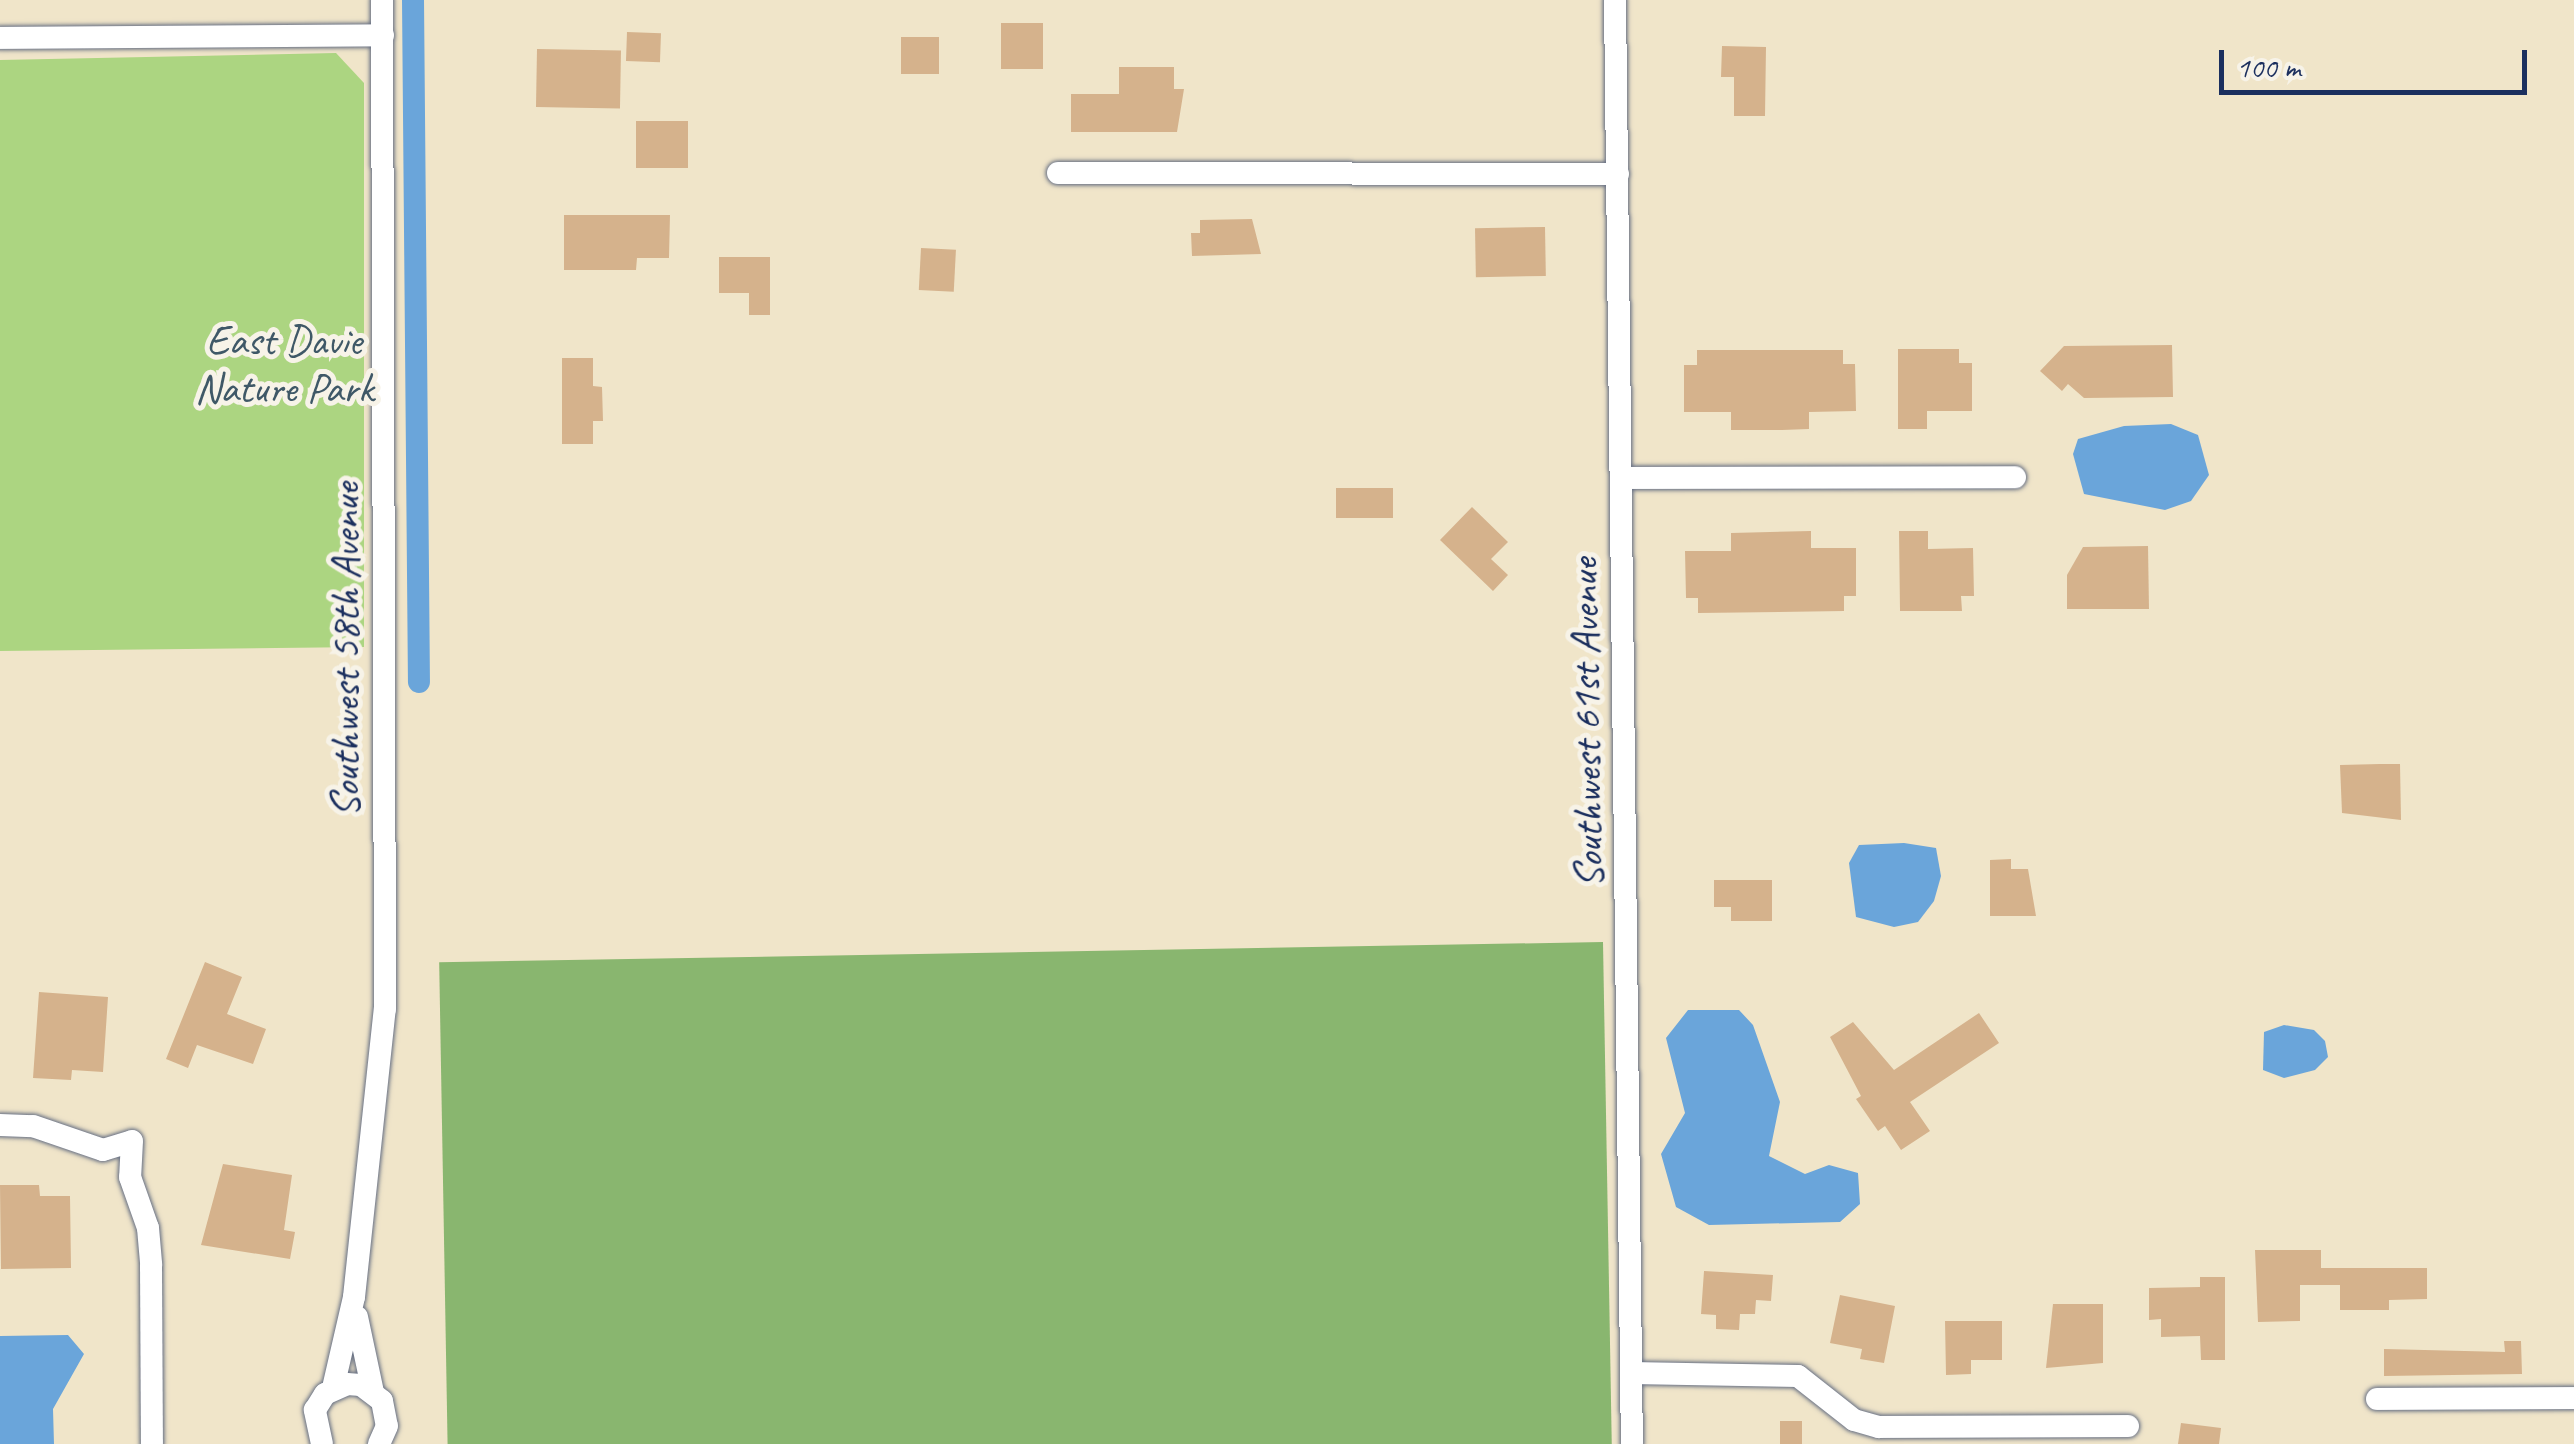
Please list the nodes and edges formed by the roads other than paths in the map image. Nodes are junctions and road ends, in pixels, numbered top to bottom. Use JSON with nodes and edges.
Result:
{"nodes":[{"id":1,"x":382,"y":0,"type":"edge"},
{"id":2,"x":1615,"y":0,"type":"edge"},
{"id":3,"x":383,"y":35,"type":"junction"},
{"id":4,"x":0,"y":38,"type":"edge"},
{"id":5,"x":1058,"y":173,"type":"dead end"},
{"id":6,"x":1618,"y":174,"type":"junction"},
{"id":7,"x":1622,"y":478,"type":"junction"},
{"id":8,"x":2015,"y":478,"type":"dead end"},
{"id":9,"x":0,"y":1126,"type":"edge"},
{"id":10,"x":354,"y":1297,"type":"junction"},
{"id":11,"x":1631,"y":1373,"type":"junction"},
{"id":12,"x":333,"y":1388,"type":"junction"},
{"id":13,"x":374,"y":1392,"type":"junction"},
{"id":14,"x":2574,"y":1398,"type":"edge"},
{"id":15,"x":2377,"y":1399,"type":"dead end"},
{"id":16,"x":2128,"y":1426,"type":"dead end"},
{"id":17,"x":152,"y":1444,"type":"edge"},
{"id":18,"x":322,"y":1444,"type":"edge"},
{"id":19,"x":379,"y":1444,"type":"edge"},
{"id":20,"x":1632,"y":1444,"type":"edge"}],
"edges":[{"from":1,"to":3,"type":"street","name":"Southwest 58th Avenue"},
{"from":2,"to":6,"type":"street","name":"Southwest 61st Avenue"},
{"from":3,"to":4,"type":"street"},
{"from":3,"to":10,"type":"street","name":"Southwest 58th Avenue"},
{"from":5,"to":6,"type":"street"},
{"from":6,"to":7,"type":"street","name":"Southwest 61st Avenue"},
{"from":7,"to":8,"type":"street"},
{"from":7,"to":11,"type":"street","name":"Southwest 61st Avenue"},
{"from":9,"to":17,"type":"street"},
{"from":10,"to":12,"type":"street","name":"Southwest 58th Avenue"},
{"from":10,"to":13,"type":"street","name":"Southwest 58th Avenue"},
{"from":11,"to":16,"type":"street"},
{"from":11,"to":20,"type":"street","name":"Southwest 61st Avenue"},
{"from":12,"to":13,"type":"street"},
{"from":12,"to":18,"type":"street","name":"Southwest 58th Avenue"},
{"from":13,"to":19,"type":"street","name":"Southwest 58th Avenue"},
{"from":14,"to":15,"type":"street"}]}
